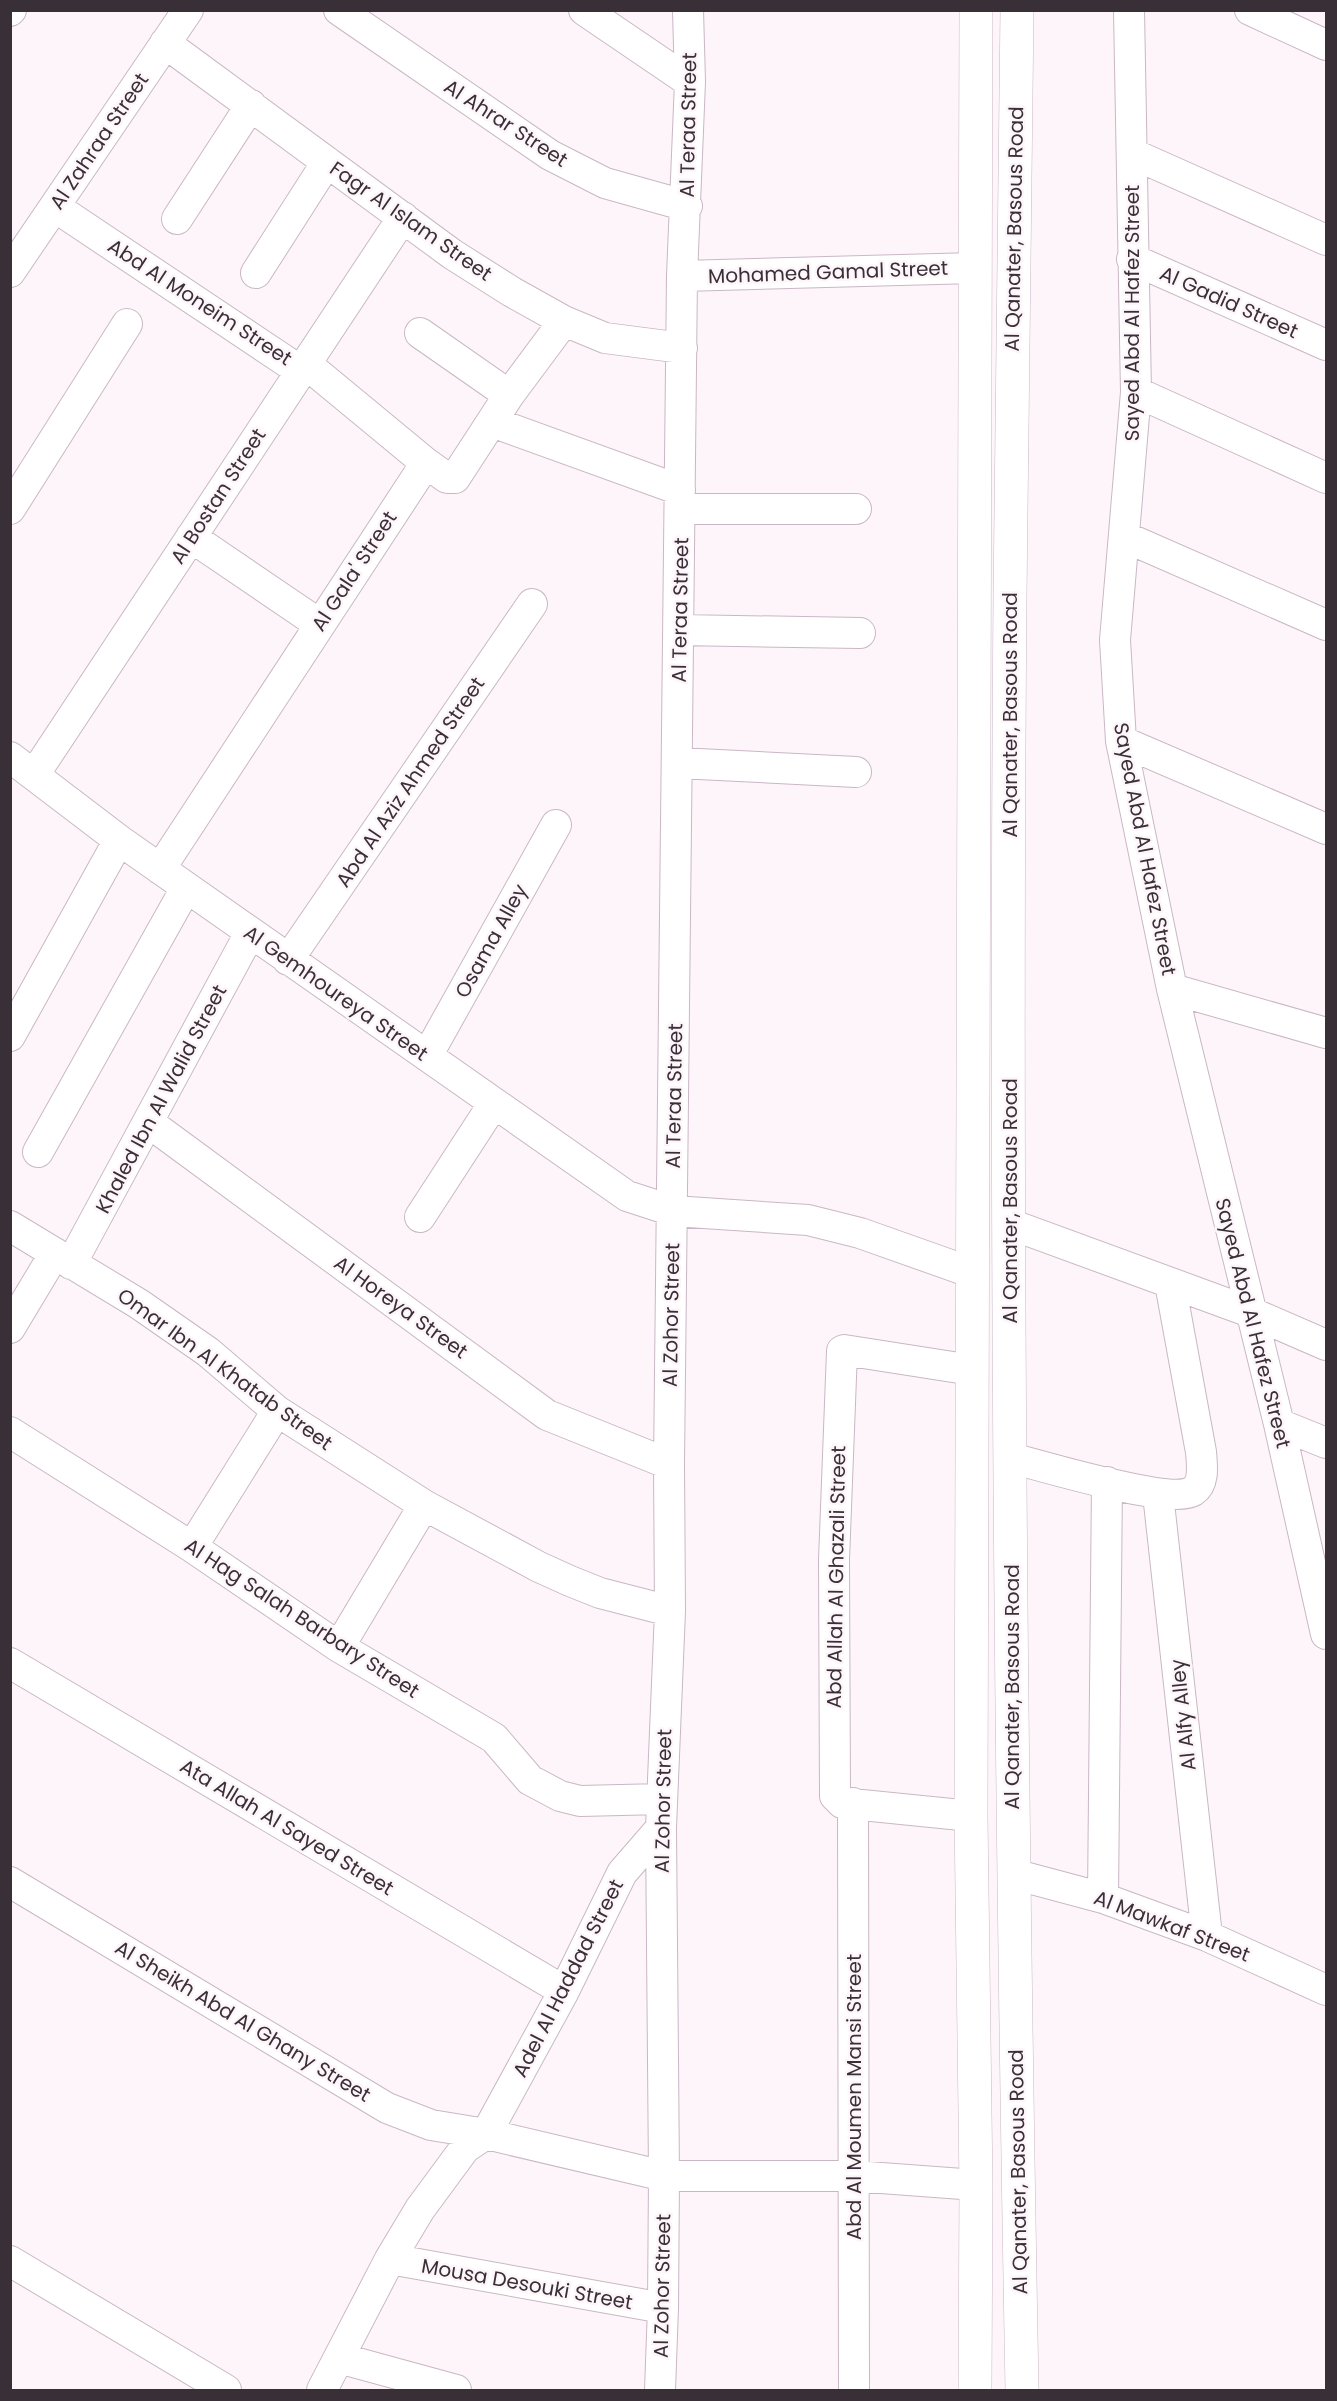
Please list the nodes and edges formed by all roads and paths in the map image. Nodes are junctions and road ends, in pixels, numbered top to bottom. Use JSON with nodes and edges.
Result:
{"nodes":[{"id":1,"x":188,"y":10,"type":"edge"},
{"id":2,"x":339,"y":10,"type":"edge"},
{"id":3,"x":584,"y":10,"type":"edge"},
{"id":4,"x":688,"y":10,"type":"edge"},
{"id":5,"x":976,"y":10,"type":"edge"},
{"id":6,"x":1017,"y":10,"type":"edge"},
{"id":7,"x":1129,"y":10,"type":"edge"},
{"id":8,"x":1250,"y":10,"type":"edge"},
{"id":9,"x":165,"y":43,"type":"junction"},
{"id":10,"x":1326,"y":45,"type":"edge"},
{"id":11,"x":690,"y":81,"type":"junction"},
{"id":12,"x":251,"y":105,"type":"junction"},
{"id":13,"x":1133,"y":154,"type":"junction"},
{"id":14,"x":327,"y":162,"type":"junction"},
{"id":15,"x":687,"y":206,"type":"junction"},
{"id":16,"x":55,"y":207,"type":"junction"},
{"id":17,"x":403,"y":218,"type":"junction"},
{"id":18,"x":177,"y":219,"type":"dead end"},
{"id":19,"x":1326,"y":240,"type":"edge"},
{"id":20,"x":1132,"y":259,"type":"junction"},
{"id":21,"x":974,"y":268,"type":"junction"},
{"id":22,"x":10,"y":272,"type":"edge"},
{"id":23,"x":256,"y":273,"type":"dead end"},
{"id":24,"x":682,"y":276,"type":"junction"},
{"id":25,"x":564,"y":321,"type":"junction"},
{"id":26,"x":127,"y":324,"type":"dead end"},
{"id":27,"x":420,"y":333,"type":"dead end"},
{"id":28,"x":1326,"y":345,"type":"edge"},
{"id":29,"x":682,"y":348,"type":"junction"},
{"id":30,"x":305,"y":363,"type":"junction"},
{"id":31,"x":1136,"y":392,"type":"junction"},
{"id":32,"x":509,"y":395,"type":"junction"},
{"id":33,"x":492,"y":422,"type":"junction"},
{"id":34,"x":426,"y":463,"type":"junction"},
{"id":35,"x":1326,"y":478,"type":"edge"},
{"id":36,"x":681,"y":499,"type":"junction"},
{"id":37,"x":10,"y":509,"type":"edge"},
{"id":38,"x":856,"y":509,"type":"dead end"},
{"id":39,"x":191,"y":537,"type":"junction"},
{"id":40,"x":1125,"y":537,"type":"junction"},
{"id":41,"x":532,"y":604,"type":"dead end"},
{"id":42,"x":319,"y":624,"type":"junction"},
{"id":43,"x":1326,"y":625,"type":"edge"},
{"id":44,"x":679,"y":630,"type":"junction"},
{"id":45,"x":860,"y":633,"type":"dead end"},
{"id":46,"x":1121,"y":741,"type":"junction"},
{"id":47,"x":10,"y":757,"type":"edge"},
{"id":48,"x":678,"y":763,"type":"junction"},
{"id":49,"x":856,"y":772,"type":"dead end"},
{"id":50,"x":34,"y":775,"type":"junction"},
{"id":51,"x":556,"y":825,"type":"dead end"},
{"id":52,"x":1326,"y":829,"type":"edge"},
{"id":53,"x":119,"y":840,"type":"junction"},
{"id":54,"x":160,"y":869,"type":"junction"},
{"id":55,"x":186,"y":888,"type":"junction"},
{"id":56,"x":250,"y":933,"type":"junction"},
{"id":57,"x":288,"y":960,"type":"junction"},
{"id":58,"x":1172,"y":989,"type":"junction"},
{"id":59,"x":1326,"y":1033,"type":"edge"},
{"id":60,"x":10,"y":1036,"type":"edge"},
{"id":61,"x":427,"y":1056,"type":"junction"},
{"id":62,"x":494,"y":1103,"type":"junction"},
{"id":63,"x":148,"y":1122,"type":"junction"},
{"id":64,"x":38,"y":1152,"type":"dead end"},
{"id":65,"x":673,"y":1210,"type":"junction"},
{"id":66,"x":420,"y":1217,"type":"dead end"},
{"id":67,"x":1010,"y":1224,"type":"junction"},
{"id":68,"x":10,"y":1226,"type":"edge"},
{"id":69,"x":63,"y":1259,"type":"junction"},
{"id":70,"x":973,"y":1273,"type":"junction"},
{"id":71,"x":1170,"y":1283,"type":"junction"},
{"id":72,"x":1250,"y":1312,"type":"junction"},
{"id":73,"x":10,"y":1328,"type":"edge"},
{"id":74,"x":1326,"y":1345,"type":"edge"},
{"id":75,"x":972,"y":1370,"type":"junction"},
{"id":76,"x":277,"y":1411,"type":"junction"},
{"id":77,"x":1279,"y":1424,"type":"junction"},
{"id":78,"x":10,"y":1432,"type":"edge"},
{"id":79,"x":1326,"y":1443,"type":"edge"},
{"id":80,"x":1011,"y":1458,"type":"junction"},
{"id":81,"x":669,"y":1464,"type":"junction"},
{"id":82,"x":1107,"y":1482,"type":"junction"},
{"id":83,"x":1158,"y":1494,"type":"junction"},
{"id":84,"x":424,"y":1505,"type":"junction"},
{"id":85,"x":192,"y":1547,"type":"junction"},
{"id":86,"x":1321,"y":1586,"type":"edge"},
{"id":87,"x":670,"y":1611,"type":"junction"},
{"id":88,"x":1326,"y":1635,"type":"edge"},
{"id":89,"x":339,"y":1647,"type":"junction"},
{"id":90,"x":10,"y":1663,"type":"edge"},
{"id":91,"x":662,"y":1799,"type":"junction"},
{"id":92,"x":853,"y":1803,"type":"junction"},
{"id":93,"x":971,"y":1816,"type":"junction"},
{"id":94,"x":661,"y":1828,"type":"junction"},
{"id":95,"x":1012,"y":1874,"type":"junction"},
{"id":96,"x":10,"y":1882,"type":"edge"},
{"id":97,"x":1103,"y":1898,"type":"junction"},
{"id":98,"x":1207,"y":1936,"type":"junction"},
{"id":99,"x":1326,"y":1990,"type":"edge"},
{"id":100,"x":564,"y":1991,"type":"junction"},
{"id":101,"x":486,"y":2134,"type":"junction"},
{"id":102,"x":664,"y":2176,"type":"junction"},
{"id":103,"x":854,"y":2176,"type":"junction"},
{"id":104,"x":976,"y":2185,"type":"junction"},
{"id":105,"x":390,"y":2259,"type":"junction"},
{"id":106,"x":10,"y":2261,"type":"edge"},
{"id":107,"x":663,"y":2308,"type":"junction"},
{"id":108,"x":339,"y":2358,"type":"junction"},
{"id":109,"x":226,"y":2391,"type":"edge"},
{"id":110,"x":322,"y":2391,"type":"edge"},
{"id":111,"x":456,"y":2391,"type":"edge"},
{"id":112,"x":660,"y":2391,"type":"edge"},
{"id":113,"x":854,"y":2391,"type":"edge"},
{"id":114,"x":975,"y":2391,"type":"edge"},
{"id":115,"x":1022,"y":2391,"type":"edge"}],
"edges":[{"from":1,"to":9,"type":"street","name":"Al Zahraa Street"},
{"from":2,"to":15,"type":"street","name":"Al Ahrar Street"},
{"from":3,"to":11,"type":"street"},
{"from":4,"to":11,"type":"street","name":"Al Teraa Street"},
{"from":5,"to":21,"type":"main road","name":"Al Qanater, Basous Road"},
{"from":6,"to":67,"type":"main road","name":"Al Qanater, Basous Road"},
{"from":7,"to":13,"type":"street","name":"Sayed Abd Al Hafez Street"},
{"from":8,"to":10,"type":"street"},
{"from":9,"to":12,"type":"street","name":"Fagr Al Islam Street"},
{"from":9,"to":16,"type":"street","name":"Al Zahraa Street"},
{"from":11,"to":15,"type":"street","name":"Al Teraa Street"},
{"from":12,"to":14,"type":"street","name":"Fagr Al Islam Street"},
{"from":12,"to":18,"type":"street"},
{"from":13,"to":19,"type":"street"},
{"from":13,"to":20,"type":"street","name":"Sayed Abd Al Hafez Street"},
{"from":14,"to":17,"type":"street","name":"Fagr Al Islam Street"},
{"from":14,"to":23,"type":"street"},
{"from":15,"to":24,"type":"street","name":"Al Teraa Street"},
{"from":16,"to":22,"type":"street","name":"Al Zahraa Street"},
{"from":16,"to":30,"type":"street","name":"Abd Al Moneim Street"},
{"from":17,"to":25,"type":"street","name":"Fagr Al Islam Street"},
{"from":17,"to":30,"type":"street","name":"Al Bostan Street"},
{"from":20,"to":28,"type":"street","name":"Al Gadid Street"},
{"from":20,"to":31,"type":"street","name":"Sayed Abd Al Hafez Street"},
{"from":21,"to":24,"type":"street","name":"Mohamed Gamal Street"},
{"from":21,"to":70,"type":"main road","name":"Al Qanater, Basous Road"},
{"from":24,"to":29,"type":"street","name":"Al Teraa Street"},
{"from":25,"to":29,"type":"street","name":"Fagr Al Islam Street"},
{"from":25,"to":32,"type":"street"},
{"from":26,"to":37,"type":"street"},
{"from":27,"to":32,"type":"street"},
{"from":29,"to":36,"type":"street","name":"Al Teraa Street"},
{"from":30,"to":34,"type":"street","name":"Abd Al Moneim Street"},
{"from":30,"to":39,"type":"street","name":"Al Bostan Street"},
{"from":31,"to":35,"type":"street"},
{"from":31,"to":40,"type":"street","name":"Sayed Abd Al Hafez Street"},
{"from":32,"to":33,"type":"street"},
{"from":33,"to":34,"type":"street"},
{"from":33,"to":36,"type":"street"},
{"from":34,"to":42,"type":"street","name":"Al Gala' Street"},
{"from":36,"to":38,"type":"street"},
{"from":36,"to":44,"type":"street","name":"Al Teraa Street"},
{"from":39,"to":42,"type":"street"},
{"from":39,"to":50,"type":"street","name":"Al Bostan Street"},
{"from":40,"to":43,"type":"street"},
{"from":40,"to":46,"type":"street","name":"Sayed Abd Al Hafez Street"},
{"from":41,"to":57,"type":"street","name":"Abd Al Aziz Ahmed Street"},
{"from":42,"to":54,"type":"street","name":"Al Gala' Street"},
{"from":44,"to":45,"type":"street"},
{"from":44,"to":48,"type":"street","name":"Al Teraa Street"},
{"from":46,"to":52,"type":"street"},
{"from":46,"to":58,"type":"street","name":"Sayed Abd Al Hafez Street"},
{"from":47,"to":50,"type":"street","name":"Al Gemhoureya Street"},
{"from":48,"to":49,"type":"street"},
{"from":48,"to":65,"type":"street","name":"Al Teraa Street"},
{"from":50,"to":53,"type":"street","name":"Al Gemhoureya Street"},
{"from":51,"to":61,"type":"street","name":"Osama Alley"},
{"from":53,"to":54,"type":"street","name":"Al Gemhoureya Street"},
{"from":53,"to":60,"type":"street"},
{"from":54,"to":55,"type":"street","name":"Al Gemhoureya Street"},
{"from":55,"to":56,"type":"street","name":"Al Gemhoureya Street"},
{"from":55,"to":64,"type":"street"},
{"from":56,"to":57,"type":"street","name":"Al Gemhoureya Street"},
{"from":56,"to":63,"type":"street","name":"Khaled Ibn Al Walid Street"},
{"from":57,"to":61,"type":"street","name":"Al Gemhoureya Street"},
{"from":58,"to":59,"type":"street"},
{"from":58,"to":72,"type":"street","name":"Sayed Abd Al Hafez Street"},
{"from":61,"to":62,"type":"street","name":"Al Gemhoureya Street"},
{"from":62,"to":65,"type":"street","name":"Al Gemhoureya Street"},
{"from":62,"to":66,"type":"street"},
{"from":63,"to":69,"type":"street","name":"Khaled Ibn Al Walid Street"},
{"from":63,"to":81,"type":"street","name":"Al Horeya Street"},
{"from":65,"to":70,"type":"street","name":"Al Gemhoureya Street"},
{"from":65,"to":81,"type":"street","name":"Al Zohor Street"},
{"from":67,"to":71,"type":"street"},
{"from":67,"to":80,"type":"main road","name":"Al Qanater, Basous Road"},
{"from":68,"to":69,"type":"street","name":"Omar Ibn Al Khatab Street"},
{"from":69,"to":73,"type":"street","name":"Khaled Ibn Al Walid Street"},
{"from":69,"to":76,"type":"street","name":"Omar Ibn Al Khatab Street"},
{"from":70,"to":75,"type":"main road","name":"Al Qanater, Basous Road"},
{"from":71,"to":72,"type":"street"},
{"from":71,"to":83,"type":"street"},
{"from":72,"to":74,"type":"street"},
{"from":72,"to":77,"type":"street","name":"Sayed Abd Al Hafez Street"},
{"from":75,"to":92,"type":"street","name":"Abd Allah Al Ghazali Street"},
{"from":75,"to":93,"type":"main road","name":"Al Qanater, Basous Road"},
{"from":76,"to":84,"type":"street","name":"Omar Ibn Al Khatab Street"},
{"from":76,"to":85,"type":"street"},
{"from":77,"to":79,"type":"street"},
{"from":77,"to":86,"type":"street","name":"Sayed Abd Al Hafez Street"},
{"from":78,"to":85,"type":"street","name":"Al Hag Salah Barbary Street"},
{"from":80,"to":82,"type":"street"},
{"from":80,"to":95,"type":"main road","name":"Al Qanater, Basous Road"},
{"from":81,"to":87,"type":"street","name":"Al Zohor Street"},
{"from":82,"to":83,"type":"street"},
{"from":82,"to":97,"type":"street"},
{"from":83,"to":98,"type":"street","name":"Al Alfy Alley"},
{"from":84,"to":87,"type":"street","name":"Omar Ibn Al Khatab Street"},
{"from":84,"to":89,"type":"street"},
{"from":85,"to":89,"type":"street","name":"Al Hag Salah Barbary Street"},
{"from":86,"to":88,"type":"street","name":"Sayed Abd Al Hafez Street"},
{"from":87,"to":91,"type":"street","name":"Al Zohor Street"},
{"from":89,"to":91,"type":"street","name":"Al Hag Salah Barbary Street"},
{"from":90,"to":100,"type":"street","name":"Ata Allah Al Sayed Street"},
{"from":91,"to":94,"type":"street","name":"Al Zohor Street"},
{"from":92,"to":93,"type":"street"},
{"from":92,"to":103,"type":"street","name":"Abd Al Moumen Mansi Street"},
{"from":93,"to":104,"type":"main road","name":"Al Qanater, Basous Road"},
{"from":94,"to":100,"type":"street","name":"Adel Al Haddad Street"},
{"from":94,"to":102,"type":"street","name":"Al Zohor Street"},
{"from":95,"to":97,"type":"street","name":"Al Mawkaf Street"},
{"from":95,"to":115,"type":"main road","name":"Al Qanater, Basous Road"},
{"from":96,"to":101,"type":"street","name":"Al Sheikh Abd Al Ghany Street"},
{"from":97,"to":98,"type":"street","name":"Al Mawkaf Street"},
{"from":98,"to":99,"type":"street","name":"Al Mawkaf Street"},
{"from":100,"to":101,"type":"street","name":"Adel Al Haddad Street"},
{"from":101,"to":102,"type":"street","name":"Al Sheikh Abd Al Ghany Street"},
{"from":101,"to":105,"type":"street"},
{"from":102,"to":103,"type":"street","name":"Al Sheikh Abd Al Ghany Street"},
{"from":102,"to":107,"type":"street","name":"Al Zohor Street"},
{"from":103,"to":104,"type":"street","name":"Al Sheikh Abd Al Ghany Street"},
{"from":103,"to":113,"type":"street","name":"Abd Al Moumen Mansi Street"},
{"from":104,"to":114,"type":"main road","name":"Al Qanater, Basous Road"},
{"from":105,"to":107,"type":"street","name":"Mousa Desouki Street"},
{"from":105,"to":108,"type":"street"},
{"from":106,"to":109,"type":"street"},
{"from":107,"to":112,"type":"street","name":"Al Zohor Street"},
{"from":108,"to":110,"type":"street"},
{"from":108,"to":111,"type":"street"}]}
